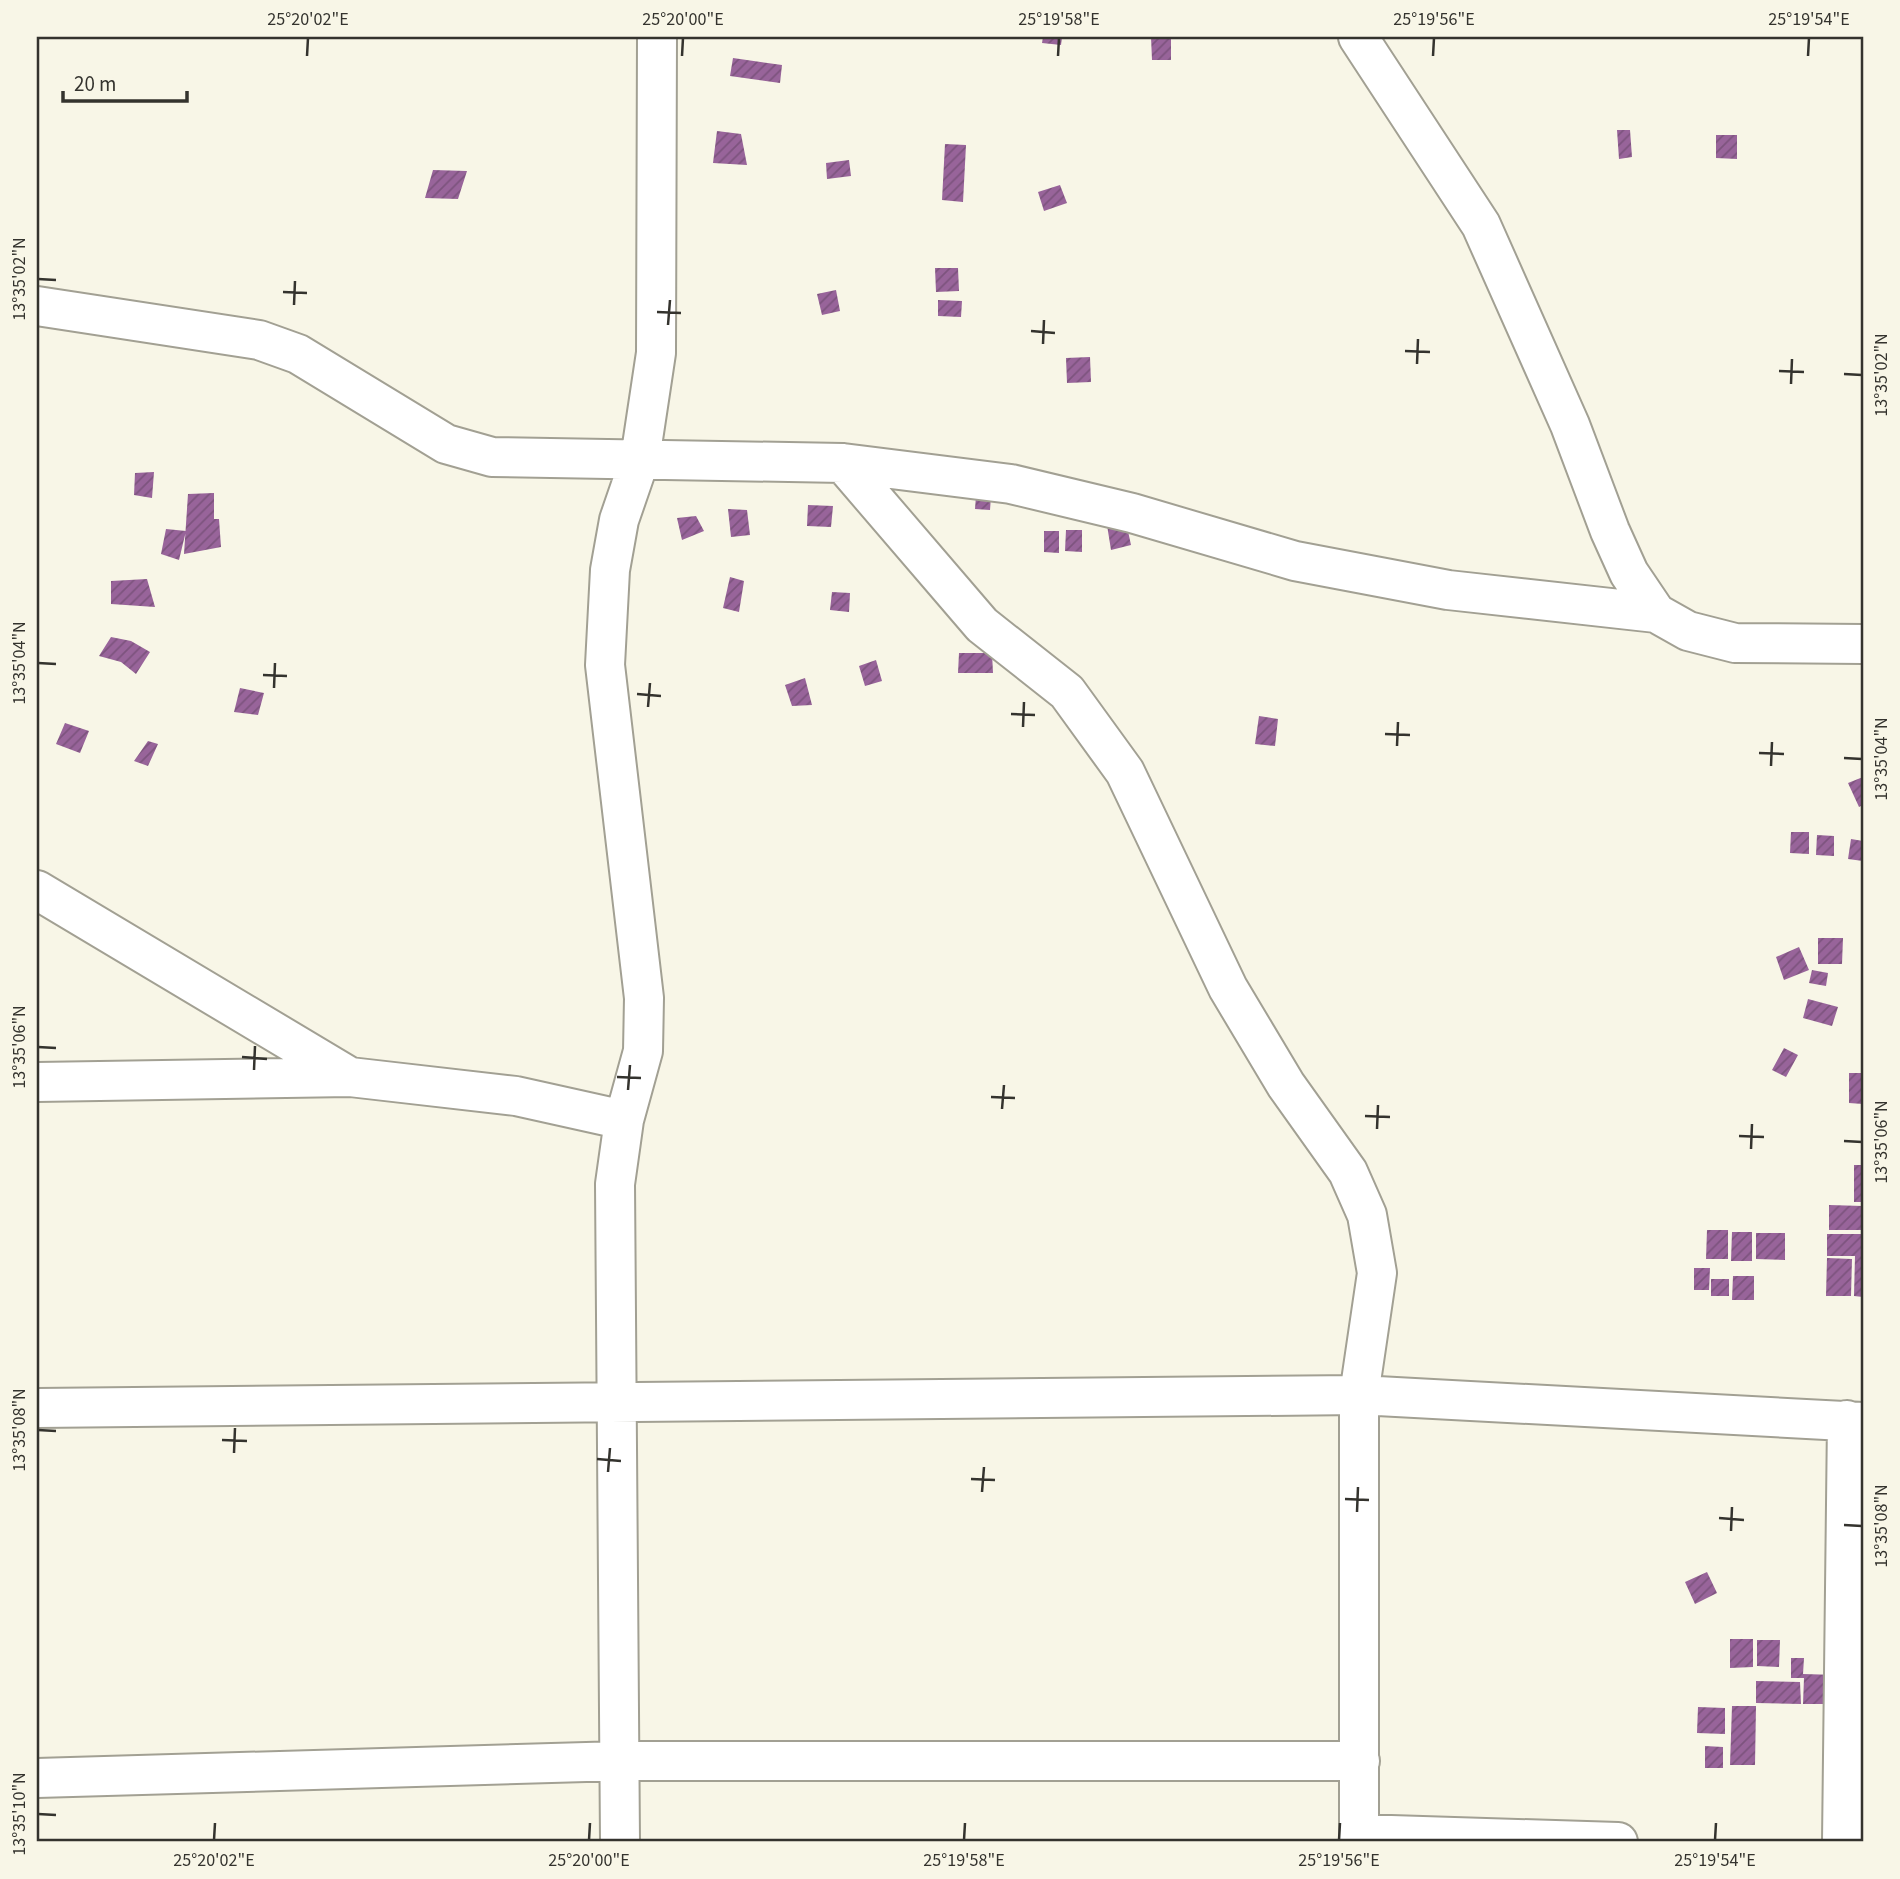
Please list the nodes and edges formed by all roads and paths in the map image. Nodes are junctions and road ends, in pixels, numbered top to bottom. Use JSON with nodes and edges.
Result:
{"nodes":[{"id":1,"x":657,"y":37,"type":"edge"},
{"id":2,"x":1358,"y":37,"type":"edge"},
{"id":3,"x":37,"y":306,"type":"edge"},
{"id":4,"x":640,"y":459,"type":"junction"},
{"id":5,"x":843,"y":463,"type":"junction"},
{"id":6,"x":1657,"y":613,"type":"junction"},
{"id":7,"x":1863,"y":644,"type":"edge"},
{"id":8,"x":37,"y":890,"type":"edge"},
{"id":9,"x":350,"y":1077,"type":"junction"},
{"id":10,"x":37,"y":1082,"type":"edge"},
{"id":11,"x":624,"y":1120,"type":"junction"},
{"id":12,"x":1359,"y":1395,"type":"junction"},
{"id":13,"x":616,"y":1403,"type":"junction"},
{"id":14,"x":37,"y":1408,"type":"edge"},
{"id":15,"x":1855,"y":1421,"type":"edge"},
{"id":16,"x":621,"y":1761,"type":"junction"},
{"id":17,"x":1360,"y":1761,"type":"junction"},
{"id":18,"x":37,"y":1778,"type":"edge"},
{"id":19,"x":1359,"y":1838,"type":"edge"},
{"id":20,"x":620,"y":1842,"type":"edge"},
{"id":21,"x":1618,"y":1842,"type":"edge"},
{"id":22,"x":1842,"y":1842,"type":"edge"}],
"edges":[{"from":1,"to":4,"type":"street"},
{"from":2,"to":6,"type":"street"},
{"from":3,"to":4,"type":"street"},
{"from":4,"to":5,"type":"street"},
{"from":4,"to":11,"type":"street"},
{"from":5,"to":6,"type":"street"},
{"from":5,"to":12,"type":"street"},
{"from":6,"to":7,"type":"street"},
{"from":8,"to":9,"type":"street"},
{"from":9,"to":10,"type":"street"},
{"from":9,"to":11,"type":"street"},
{"from":11,"to":13,"type":"street"},
{"from":12,"to":13,"type":"street"},
{"from":12,"to":15,"type":"street"},
{"from":12,"to":17,"type":"street"},
{"from":13,"to":14,"type":"street"},
{"from":13,"to":16,"type":"street"},
{"from":15,"to":22,"type":"street"},
{"from":16,"to":17,"type":"street"},
{"from":16,"to":18,"type":"street"},
{"from":16,"to":20,"type":"street"},
{"from":17,"to":19,"type":"street"},
{"from":19,"to":21,"type":"street"}]}
